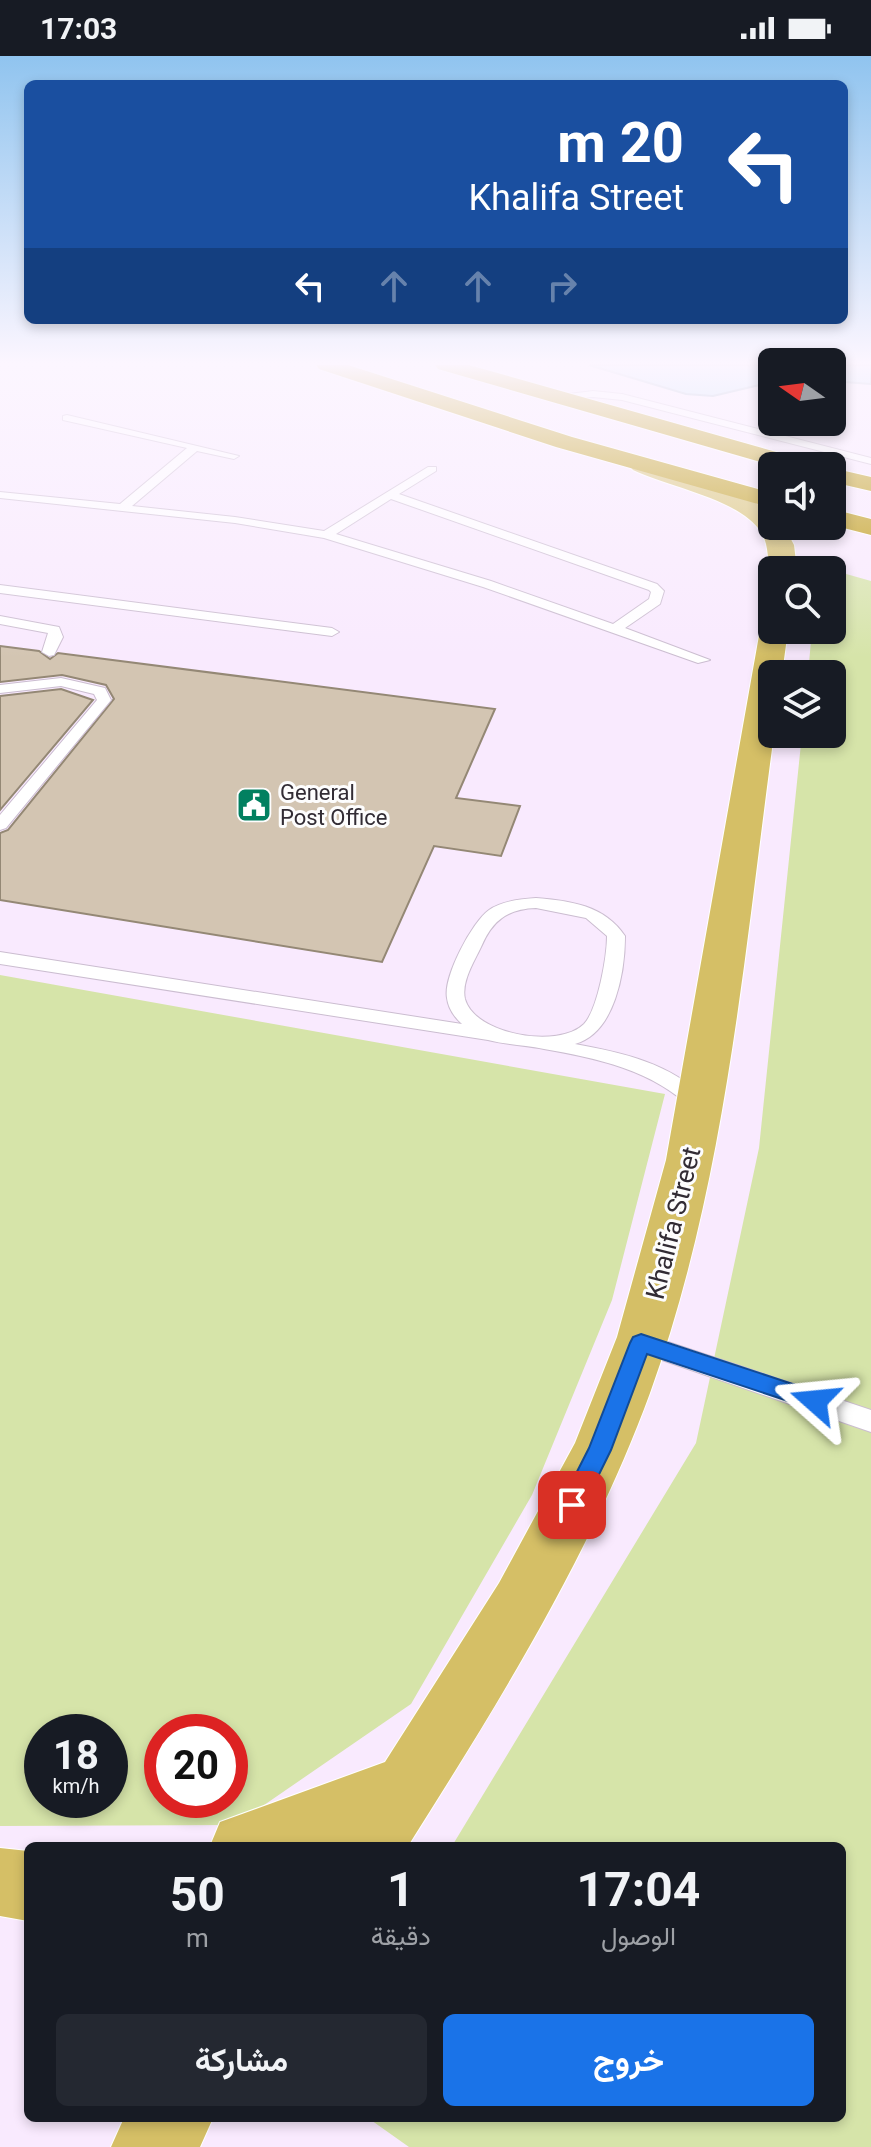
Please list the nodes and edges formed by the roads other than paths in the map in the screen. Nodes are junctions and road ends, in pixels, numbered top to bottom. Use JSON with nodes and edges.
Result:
{"nodes":[{"id":1,"x":176,"y":463,"type":"edge"},
{"id":2,"x":633,"y":463,"type":"edge"},
{"id":3,"x":641,"y":465,"type":"junction"},
{"id":4,"x":432,"y":469,"type":"dead end"},
{"id":5,"x":846,"y":478,"type":"edge"},
{"id":6,"x":871,"y":484,"type":"edge"},
{"id":7,"x":0,"y":495,"type":"edge"},
{"id":8,"x":390,"y":495,"type":"junction"},
{"id":9,"x":758,"y":497,"type":"edge"},
{"id":10,"x":122,"y":508,"type":"junction"},
{"id":11,"x":846,"y":521,"type":"edge"},
{"id":12,"x":871,"y":527,"type":"edge"},
{"id":13,"x":326,"y":535,"type":"junction"},
{"id":14,"x":782,"y":556,"type":"edge"},
{"id":15,"x":0,"y":589,"type":"edge"},
{"id":16,"x":0,"y":620,"type":"edge"},
{"id":17,"x":616,"y":628,"type":"junction"},
{"id":18,"x":332,"y":632,"type":"dead end"},
{"id":19,"x":772,"y":644,"type":"edge"},
{"id":20,"x":49,"y":652,"type":"dead end"},
{"id":21,"x":703,"y":660,"type":"dead end"},
{"id":22,"x":0,"y":689,"type":"edge"},
{"id":23,"x":0,"y":825,"type":"edge"},
{"id":24,"x":0,"y":958,"type":"edge"},
{"id":25,"x":486,"y":1034,"type":"junction"},
{"id":26,"x":534,"y":1042,"type":"junction"},
{"id":27,"x":700,"y":1106,"type":"junction"},
{"id":28,"x":641,"y":1343,"type":"junction"},
{"id":29,"x":871,"y":1421,"type":"edge"},
{"id":30,"x":408,"y":1787,"type":"junction"},
{"id":31,"x":255,"y":1842,"type":"edge"},
{"id":32,"x":372,"y":1842,"type":"edge"},
{"id":33,"x":0,"y":1882,"type":"edge"},
{"id":34,"x":24,"y":1885,"type":"edge"},
{"id":35,"x":172,"y":2122,"type":"edge"},
{"id":36,"x":150,"y":2147,"type":"edge"}],
"edges":[{"from":1,"to":10,"type":"lane"},
{"from":2,"to":3,"type":"highway"},
{"from":3,"to":9,"type":"highway"},
{"from":3,"to":14,"type":"main road"},
{"from":4,"to":8,"type":"lane"},
{"from":5,"to":6,"type":"highway"},
{"from":7,"to":10,"type":"lane"},
{"from":8,"to":13,"type":"lane"},
{"from":8,"to":17,"type":"lane"},
{"from":10,"to":13,"type":"lane"},
{"from":11,"to":12,"type":"highway"},
{"from":13,"to":17,"type":"lane"},
{"from":15,"to":18,"type":"lane"},
{"from":16,"to":20,"type":"lane"},
{"from":17,"to":21,"type":"lane"},
{"from":19,"to":27,"type":"main road","name":"Khalifa Street"},
{"from":22,"to":23,"type":"lane"},
{"from":24,"to":25,"type":"lane"},
{"from":25,"to":26,"type":"lane"},
{"from":25,"to":26,"type":"lane"},
{"from":26,"to":27,"type":"lane"},
{"from":27,"to":28,"type":"main road","name":"Khalifa Street"},
{"from":28,"to":29,"type":"lane"},
{"from":28,"to":30,"type":"main road","name":"Khalifa Street"},
{"from":30,"to":31,"type":"main road"},
{"from":30,"to":32,"type":"main road","name":"Khalifa Street"},
{"from":33,"to":34,"type":"main road"},
{"from":35,"to":36,"type":"main road"}]}
